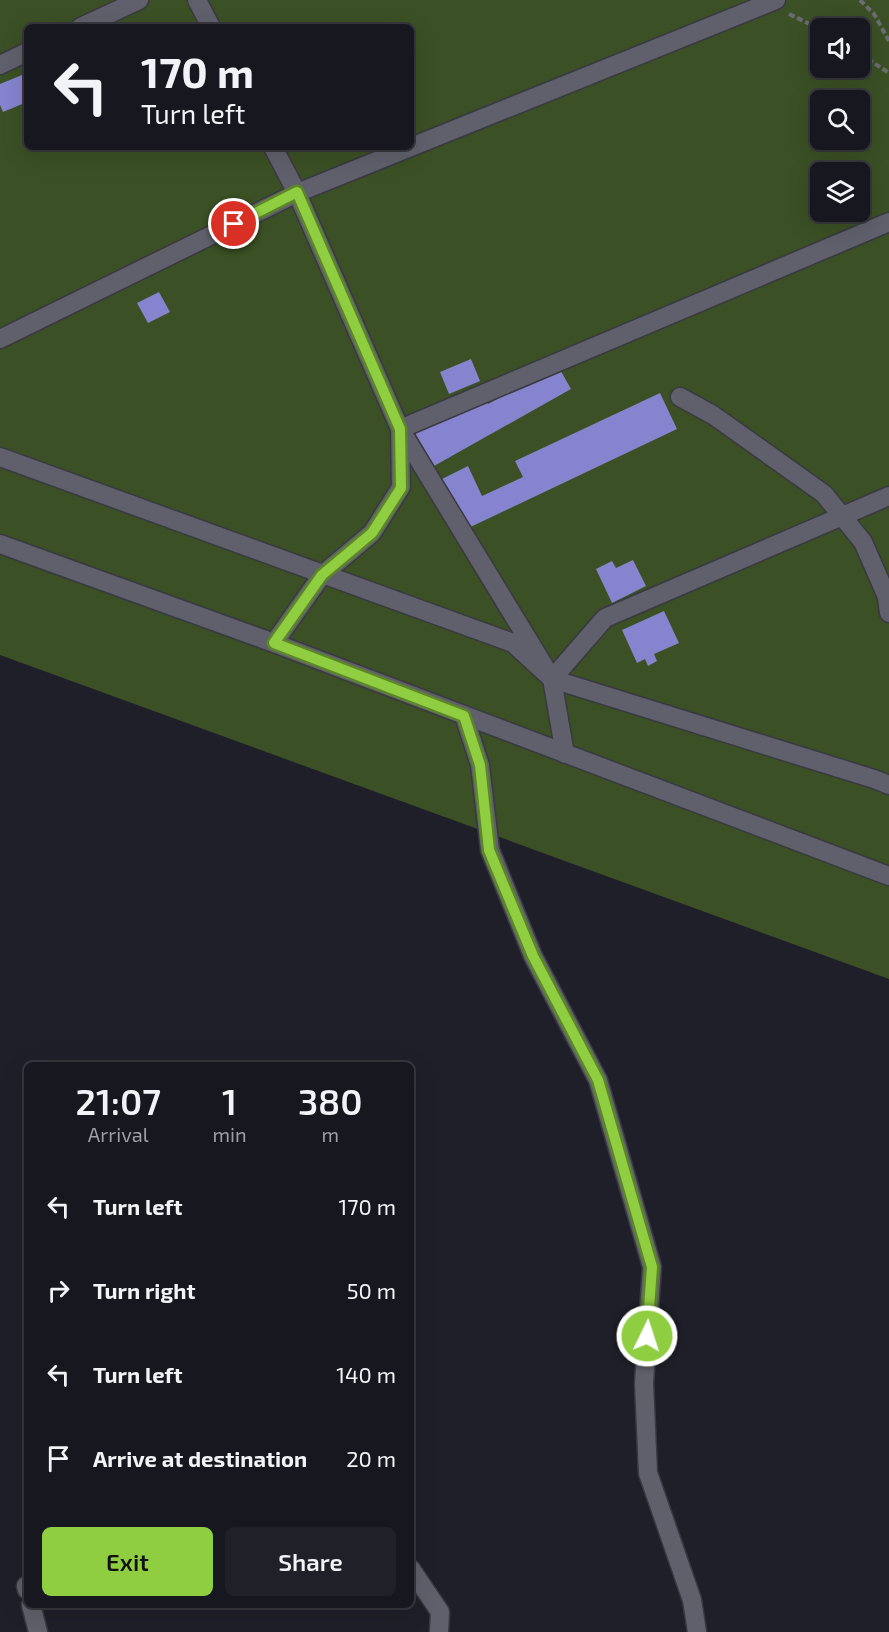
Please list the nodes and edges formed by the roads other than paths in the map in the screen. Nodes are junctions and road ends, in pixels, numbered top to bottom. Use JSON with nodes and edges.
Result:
{"nodes":[{"id":1,"x":139,"y":0,"type":"edge"},
{"id":2,"x":197,"y":0,"type":"edge"},
{"id":3,"x":772,"y":2,"type":"edge"},
{"id":4,"x":87,"y":24,"type":"edge"},
{"id":5,"x":209,"y":24,"type":"edge"},
{"id":6,"x":24,"y":53,"type":"edge"},
{"id":7,"x":0,"y":65,"type":"edge"},
{"id":8,"x":414,"y":146,"type":"edge"},
{"id":9,"x":275,"y":150,"type":"edge"},
{"id":10,"x":403,"y":150,"type":"edge"},
{"id":11,"x":297,"y":192,"type":"junction"},
{"id":12,"x":889,"y":222,"type":"edge"},
{"id":13,"x":0,"y":339,"type":"edge"},
{"id":14,"x":680,"y":397,"type":"dead end"},
{"id":15,"x":400,"y":429,"type":"junction"},
{"id":16,"x":0,"y":457,"type":"edge"},
{"id":17,"x":889,"y":496,"type":"edge"},
{"id":18,"x":842,"y":516,"type":"junction"},
{"id":19,"x":0,"y":544,"type":"edge"},
{"id":20,"x":322,"y":575,"type":"junction"},
{"id":21,"x":889,"y":613,"type":"edge"},
{"id":22,"x":274,"y":643,"type":"junction"},
{"id":23,"x":552,"y":679,"type":"junction"},
{"id":24,"x":464,"y":716,"type":"junction"},
{"id":25,"x":565,"y":754,"type":"junction"},
{"id":26,"x":884,"y":778,"type":"edge"},
{"id":27,"x":889,"y":876,"type":"edge"},
{"id":28,"x":414,"y":1573,"type":"edge"},
{"id":29,"x":32,"y":1608,"type":"edge"},
{"id":30,"x":38,"y":1632,"type":"edge"},
{"id":31,"x":439,"y":1632,"type":"edge"},
{"id":32,"x":697,"y":1632,"type":"edge"}],
"edges":[{"from":1,"to":4,"type":"street"},
{"from":2,"to":5,"type":"street"},
{"from":3,"to":8,"type":"street"},
{"from":6,"to":7,"type":"street"},
{"from":9,"to":11,"type":"street"},
{"from":10,"to":11,"type":"street"},
{"from":11,"to":13,"type":"street"},
{"from":11,"to":15,"type":"street"},
{"from":12,"to":15,"type":"street"},
{"from":14,"to":18,"type":"street"},
{"from":15,"to":20,"type":"street"},
{"from":15,"to":23,"type":"street"},
{"from":16,"to":20,"type":"street"},
{"from":17,"to":18,"type":"street"},
{"from":18,"to":21,"type":"street"},
{"from":18,"to":23,"type":"street"},
{"from":19,"to":22,"type":"street"},
{"from":20,"to":22,"type":"street"},
{"from":20,"to":23,"type":"street"},
{"from":22,"to":24,"type":"street"},
{"from":23,"to":25,"type":"street"},
{"from":23,"to":26,"type":"street"},
{"from":24,"to":25,"type":"street"},
{"from":24,"to":32,"type":"street"},
{"from":25,"to":27,"type":"street"},
{"from":28,"to":31,"type":"street"},
{"from":29,"to":30,"type":"street"}]}
